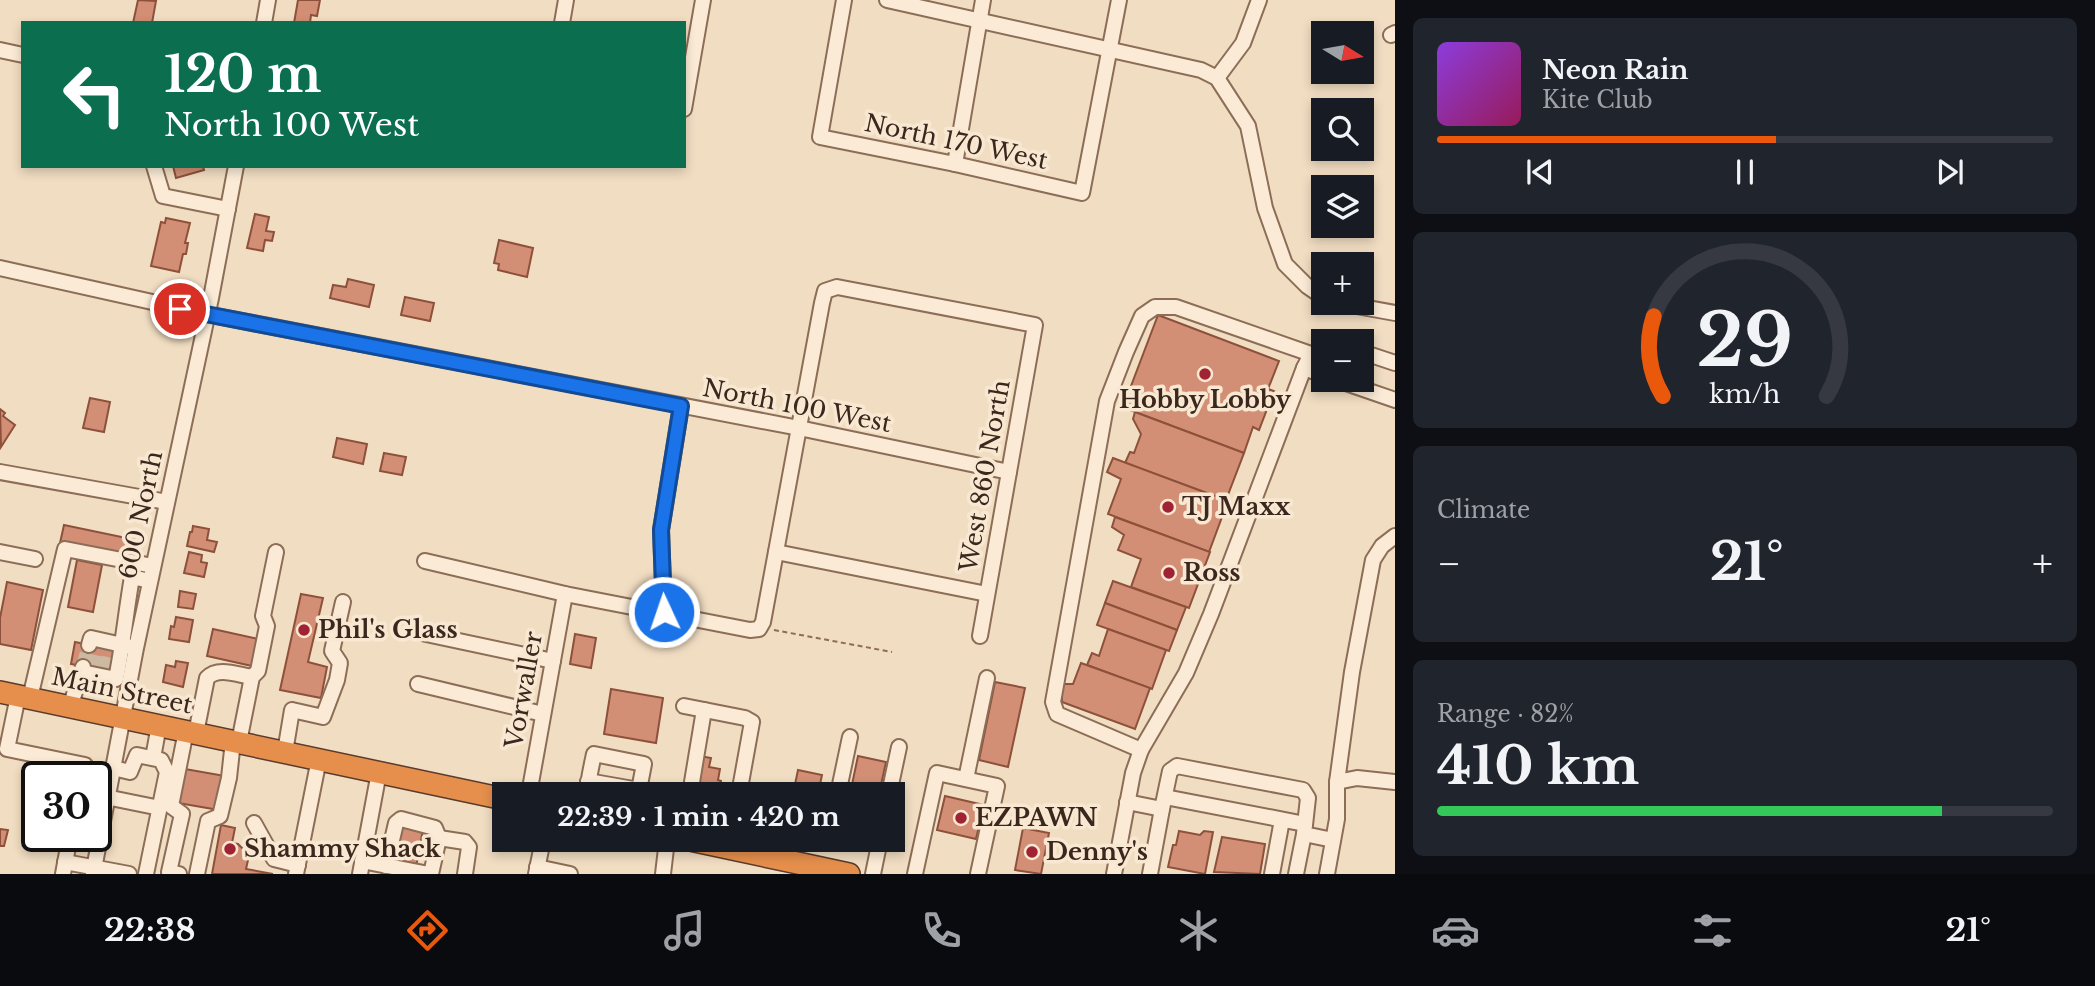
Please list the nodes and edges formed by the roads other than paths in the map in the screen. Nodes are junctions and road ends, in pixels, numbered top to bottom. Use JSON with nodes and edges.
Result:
{"nodes":[{"id":1,"x":268,"y":0,"type":"edge"},
{"id":2,"x":566,"y":0,"type":"edge"},
{"id":3,"x":703,"y":0,"type":"edge"},
{"id":4,"x":844,"y":0,"type":"edge"},
{"id":5,"x":887,"y":0,"type":"edge"},
{"id":6,"x":983,"y":0,"type":"edge"},
{"id":7,"x":1119,"y":0,"type":"edge"},
{"id":8,"x":1259,"y":0,"type":"edge"},
{"id":9,"x":979,"y":20,"type":"junction"},
{"id":10,"x":264,"y":21,"type":"edge"},
{"id":11,"x":562,"y":21,"type":"edge"},
{"id":12,"x":1111,"y":49,"type":"junction"},
{"id":13,"x":0,"y":50,"type":"edge"},
{"id":14,"x":21,"y":55,"type":"edge"},
{"id":15,"x":1217,"y":78,"type":"junction"},
{"id":16,"x":686,"y":98,"type":"edge"},
{"id":17,"x":955,"y":164,"type":"junction"},
{"id":18,"x":155,"y":168,"type":"edge"},
{"id":19,"x":236,"y":168,"type":"edge"},
{"id":20,"x":228,"y":209,"type":"junction"},
{"id":21,"x":0,"y":268,"type":"edge"},
{"id":22,"x":1311,"y":288,"type":"edge"},
{"id":23,"x":1374,"y":309,"type":"edge"},
{"id":24,"x":1395,"y":313,"type":"edge"},
{"id":25,"x":206,"y":314,"type":"junction"},
{"id":26,"x":1311,"y":351,"type":"edge"},
{"id":27,"x":1374,"y":356,"type":"edge"},
{"id":28,"x":1311,"y":360,"type":"edge"},
{"id":29,"x":1395,"y":363,"type":"edge"},
{"id":30,"x":1304,"y":368,"type":"junction"},
{"id":31,"x":1311,"y":371,"type":"edge"},
{"id":32,"x":1372,"y":392,"type":"edge"},
{"id":33,"x":1395,"y":400,"type":"edge"},
{"id":34,"x":681,"y":406,"type":"junction"},
{"id":35,"x":799,"y":428,"type":"junction"},
{"id":36,"x":0,"y":472,"type":"edge"},
{"id":37,"x":1009,"y":472,"type":"junction"},
{"id":38,"x":167,"y":502,"type":"junction"},
{"id":39,"x":1395,"y":536,"type":"edge"},
{"id":40,"x":0,"y":552,"type":"edge"},
{"id":41,"x":276,"y":552,"type":"dead end"},
{"id":42,"x":776,"y":552,"type":"junction"},
{"id":43,"x":35,"y":559,"type":"dead end"},
{"id":44,"x":425,"y":561,"type":"dead end"},
{"id":45,"x":133,"y":570,"type":"junction"},
{"id":46,"x":152,"y":573,"type":"junction"},
{"id":47,"x":565,"y":594,"type":"junction"},
{"id":48,"x":987,"y":594,"type":"junction"},
{"id":49,"x":343,"y":602,"type":"dead end"},
{"id":50,"x":664,"y":612,"type":"junction"},
{"id":51,"x":124,"y":623,"type":"junction"},
{"id":52,"x":141,"y":627,"type":"junction"},
{"id":53,"x":426,"y":634,"type":"dead end"},
{"id":54,"x":980,"y":636,"type":"dead end"},
{"id":55,"x":110,"y":645,"type":"junction"},
{"id":56,"x":552,"y":662,"type":"junction"},
{"id":57,"x":101,"y":674,"type":"junction"},
{"id":58,"x":252,"y":677,"type":"junction"},
{"id":59,"x":988,"y":678,"type":"dead end"},
{"id":60,"x":418,"y":684,"type":"dead end"},
{"id":61,"x":16,"y":695,"type":"edge"},
{"id":62,"x":684,"y":706,"type":"dead end"},
{"id":63,"x":70,"y":707,"type":"junction"},
{"id":64,"x":704,"y":710,"type":"junction"},
{"id":65,"x":543,"y":714,"type":"junction"},
{"id":66,"x":123,"y":718,"type":"junction"},
{"id":67,"x":159,"y":725,"type":"junction"},
{"id":68,"x":191,"y":732,"type":"junction"},
{"id":69,"x":850,"y":737,"type":"dead end"},
{"id":70,"x":236,"y":742,"type":"junction"},
{"id":71,"x":899,"y":747,"type":"dead end"},
{"id":72,"x":1141,"y":750,"type":"junction"},
{"id":73,"x":285,"y":752,"type":"junction"},
{"id":74,"x":153,"y":758,"type":"junction"},
{"id":75,"x":318,"y":759,"type":"junction"},
{"id":76,"x":67,"y":761,"type":"edge"},
{"id":77,"x":113,"y":768,"type":"joint"},
{"id":78,"x":379,"y":772,"type":"junction"},
{"id":79,"x":966,"y":779,"type":"junction"},
{"id":80,"x":531,"y":782,"type":"edge"},
{"id":81,"x":692,"y":782,"type":"edge"},
{"id":82,"x":741,"y":782,"type":"edge"},
{"id":83,"x":841,"y":782,"type":"edge"},
{"id":84,"x":892,"y":782,"type":"edge"},
{"id":85,"x":1337,"y":782,"type":"junction"},
{"id":86,"x":1395,"y":782,"type":"edge"},
{"id":87,"x":492,"y":796,"type":"edge"},
{"id":88,"x":112,"y":798,"type":"edge"},
{"id":89,"x":1127,"y":802,"type":"junction"},
{"id":90,"x":1163,"y":803,"type":"junction"},
{"id":91,"x":160,"y":808,"type":"junction"},
{"id":92,"x":1282,"y":820,"type":"junction"},
{"id":93,"x":254,"y":823,"type":"dead end"},
{"id":94,"x":1304,"y":829,"type":"junction"},
{"id":95,"x":439,"y":838,"type":"junction"},
{"id":96,"x":1333,"y":840,"type":"junction"},
{"id":97,"x":96,"y":852,"type":"edge"},
{"id":98,"x":541,"y":852,"type":"edge"},
{"id":99,"x":666,"y":852,"type":"edge"},
{"id":100,"x":765,"y":852,"type":"edge"},
{"id":101,"x":878,"y":852,"type":"edge"},
{"id":102,"x":386,"y":866,"type":"junction"},
{"id":103,"x":64,"y":868,"type":"edge"},
{"id":104,"x":361,"y":868,"type":"edge"},
{"id":105,"x":791,"y":868,"type":"edge"},
{"id":106,"x":297,"y":870,"type":"edge"},
{"id":107,"x":94,"y":871,"type":"edge"},
{"id":108,"x":537,"y":871,"type":"edge"},
{"id":109,"x":129,"y":874,"type":"edge"},
{"id":110,"x":146,"y":874,"type":"edge"},
{"id":111,"x":179,"y":874,"type":"edge"},
{"id":112,"x":197,"y":874,"type":"edge"},
{"id":113,"x":430,"y":874,"type":"edge"},
{"id":114,"x":465,"y":874,"type":"edge"},
{"id":115,"x":570,"y":874,"type":"edge"},
{"id":116,"x":663,"y":874,"type":"edge"},
{"id":117,"x":849,"y":874,"type":"edge"},
{"id":118,"x":873,"y":874,"type":"edge"},
{"id":119,"x":915,"y":874,"type":"edge"},
{"id":120,"x":978,"y":874,"type":"edge"},
{"id":121,"x":1114,"y":874,"type":"edge"},
{"id":122,"x":1150,"y":874,"type":"edge"},
{"id":123,"x":1272,"y":874,"type":"edge"},
{"id":124,"x":1296,"y":874,"type":"edge"},
{"id":125,"x":1327,"y":874,"type":"edge"}],
"edges":[{"from":1,"to":10,"type":"street"},
{"from":2,"to":11,"type":"street"},
{"from":3,"to":16,"type":"street"},
{"from":4,"to":17,"type":"street","name":"North 170 West"},
{"from":5,"to":9,"type":"street"},
{"from":6,"to":9,"type":"street"},
{"from":7,"to":12,"type":"street"},
{"from":8,"to":15,"type":"street"},
{"from":9,"to":12,"type":"street"},
{"from":9,"to":17,"type":"street"},
{"from":12,"to":15,"type":"street"},
{"from":12,"to":17,"type":"street","name":"North 170 West"},
{"from":13,"to":14,"type":"street"},
{"from":15,"to":22,"type":"street"},
{"from":18,"to":20,"type":"street"},
{"from":19,"to":20,"type":"street","name":"600 North"},
{"from":20,"to":25,"type":"street","name":"600 North"},
{"from":21,"to":25,"type":"street","name":"North 100 West"},
{"from":23,"to":24,"type":"street"},
{"from":25,"to":34,"type":"street","name":"North 100 West"},
{"from":25,"to":38,"type":"street","name":"600 North"},
{"from":26,"to":72,"type":"street"},
{"from":27,"to":29,"type":"street"},
{"from":28,"to":30,"type":"street"},
{"from":30,"to":31,"type":"street"},
{"from":30,"to":72,"type":"street"},
{"from":32,"to":33,"type":"street"},
{"from":34,"to":35,"type":"street","name":"North 100 West"},
{"from":34,"to":50,"type":"street"},
{"from":35,"to":37,"type":"street","name":"North 100 West"},
{"from":35,"to":37,"type":"street","name":"West 860 North"},
{"from":35,"to":42,"type":"street"},
{"from":36,"to":38,"type":"street"},
{"from":37,"to":48,"type":"street","name":"West 860 North"},
{"from":38,"to":46,"type":"street","name":"600 North"},
{"from":39,"to":85,"type":"street"},
{"from":40,"to":43,"type":"street"},
{"from":41,"to":58,"type":"street"},
{"from":42,"to":48,"type":"street"},
{"from":42,"to":50,"type":"street"},
{"from":44,"to":47,"type":"street"},
{"from":45,"to":46,"type":"street"},
{"from":45,"to":51,"type":"street"},
{"from":45,"to":61,"type":"street"},
{"from":46,"to":52,"type":"street","name":"600 North"},
{"from":47,"to":50,"type":"street"},
{"from":47,"to":56,"type":"street","name":"Vorwaller"},
{"from":48,"to":54,"type":"street","name":"West 860 North"},
{"from":49,"to":73,"type":"street"},
{"from":51,"to":52,"type":"street"},
{"from":51,"to":55,"type":"street"},
{"from":52,"to":55,"type":"street","name":"600 North"},
{"from":53,"to":56,"type":"street"},
{"from":55,"to":57,"type":"street","name":"600 North"},
{"from":56,"to":65,"type":"street","name":"Vorwaller"},
{"from":57,"to":63,"type":"street"},
{"from":57,"to":66,"type":"street","name":"600 North"},
{"from":58,"to":68,"type":"street"},
{"from":58,"to":70,"type":"street"},
{"from":59,"to":79,"type":"street"},
{"from":60,"to":65,"type":"street"},
{"from":61,"to":63,"type":"highway","name":"Main Street"},
{"from":61,"to":76,"type":"street"},
{"from":62,"to":64,"type":"street"},
{"from":63,"to":66,"type":"highway","name":"Main Street"},
{"from":64,"to":81,"type":"street"},
{"from":64,"to":82,"type":"street"},
{"from":65,"to":80,"type":"street","name":"Vorwaller"},
{"from":66,"to":67,"type":"highway","name":"Main Street"},
{"from":66,"to":77,"type":"street","name":"600 North"},
{"from":67,"to":68,"type":"highway","name":"Main Street"},
{"from":67,"to":74,"type":"street"},
{"from":68,"to":70,"type":"highway","name":"Main Street"},
{"from":68,"to":111,"type":"street"},
{"from":69,"to":83,"type":"street"},
{"from":70,"to":73,"type":"highway","name":"Main Street"},
{"from":70,"to":112,"type":"street"},
{"from":71,"to":84,"type":"street"},
{"from":72,"to":89,"type":"street"},
{"from":73,"to":75,"type":"highway","name":"Main Street"},
{"from":74,"to":77,"type":"street"},
{"from":74,"to":91,"type":"street"},
{"from":75,"to":78,"type":"highway","name":"Main Street"},
{"from":75,"to":106,"type":"street"},
{"from":78,"to":87,"type":"highway","name":"Main Street"},
{"from":78,"to":104,"type":"street"},
{"from":79,"to":119,"type":"street"},
{"from":79,"to":120,"type":"street"},
{"from":85,"to":86,"type":"street"},
{"from":85,"to":96,"type":"street"},
{"from":88,"to":91,"type":"street"},
{"from":89,"to":90,"type":"street"},
{"from":89,"to":121,"type":"street"},
{"from":90,"to":92,"type":"street"},
{"from":90,"to":94,"type":"street"},
{"from":90,"to":122,"type":"street"},
{"from":91,"to":110,"type":"street"},
{"from":92,"to":94,"type":"street"},
{"from":92,"to":123,"type":"street"},
{"from":93,"to":106,"type":"street"},
{"from":94,"to":96,"type":"street"},
{"from":94,"to":124,"type":"street"},
{"from":95,"to":102,"type":"street"},
{"from":95,"to":113,"type":"street"},
{"from":95,"to":114,"type":"street"},
{"from":96,"to":125,"type":"street"},
{"from":97,"to":107,"type":"street","name":"600 North"},
{"from":98,"to":108,"type":"street"},
{"from":99,"to":116,"type":"street"},
{"from":100,"to":105,"type":"highway"},
{"from":101,"to":118,"type":"street"},
{"from":102,"to":104,"type":"street"},
{"from":102,"to":113,"type":"street"},
{"from":103,"to":107,"type":"street"},
{"from":105,"to":117,"type":"highway"},
{"from":107,"to":109,"type":"street"},
{"from":108,"to":115,"type":"street"}]}
